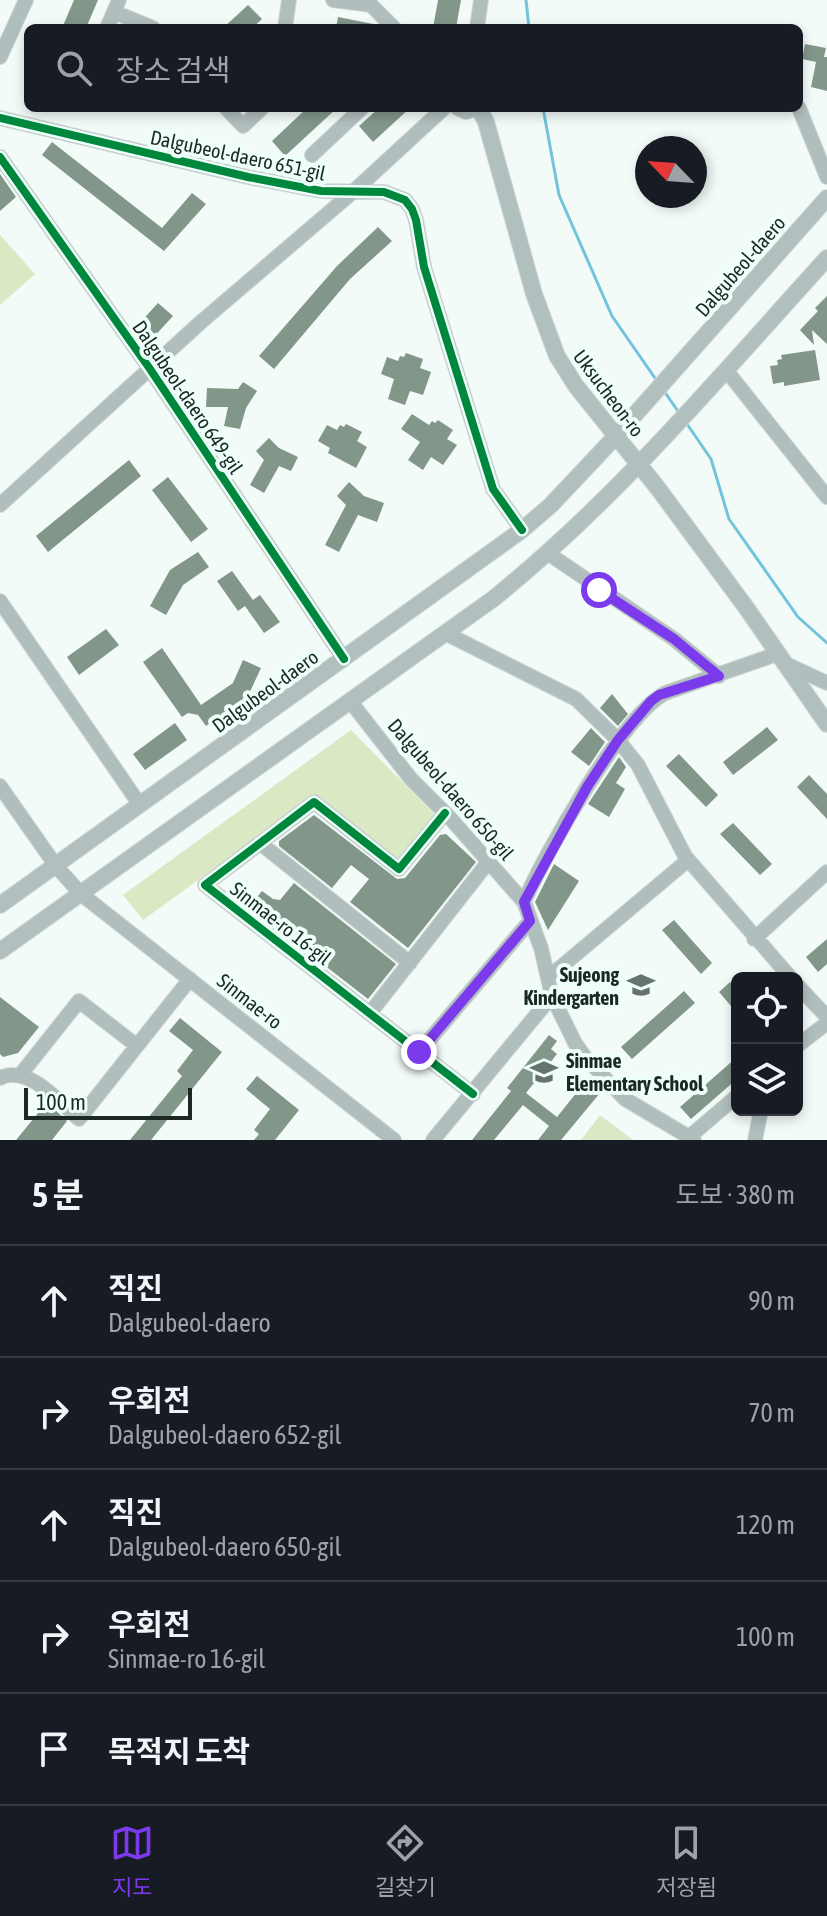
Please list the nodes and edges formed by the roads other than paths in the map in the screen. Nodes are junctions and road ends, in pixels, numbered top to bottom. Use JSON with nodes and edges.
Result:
{"nodes":[{"id":1,"x":26,"y":0,"type":"edge"},
{"id":2,"x":289,"y":0,"type":"edge"},
{"id":3,"x":333,"y":0,"type":"edge"},
{"id":4,"x":481,"y":0,"type":"edge"},
{"id":5,"x":372,"y":2,"type":"edge"},
{"id":6,"x":117,"y":6,"type":"edge"},
{"id":7,"x":141,"y":24,"type":"edge"},
{"id":8,"x":286,"y":24,"type":"edge"},
{"id":9,"x":391,"y":24,"type":"edge"},
{"id":10,"x":478,"y":24,"type":"edge"},
{"id":11,"x":0,"y":57,"type":"edge"},
{"id":12,"x":230,"y":112,"type":"edge"},
{"id":13,"x":258,"y":112,"type":"edge"},
{"id":14,"x":358,"y":112,"type":"edge"},
{"id":15,"x":440,"y":112,"type":"edge"},
{"id":16,"x":481,"y":112,"type":"edge"},
{"id":17,"x":801,"y":112,"type":"edge"},
{"id":18,"x":0,"y":118,"type":"edge"},
{"id":19,"x":312,"y":155,"type":"dead end"},
{"id":20,"x":0,"y":157,"type":"edge"},
{"id":21,"x":827,"y":177,"type":"edge"},
{"id":22,"x":354,"y":191,"type":"junction"},
{"id":23,"x":827,"y":198,"type":"edge"},
{"id":24,"x":827,"y":258,"type":"edge"},
{"id":25,"x":150,"y":369,"type":"junction"},
{"id":26,"x":726,"y":370,"type":"junction"},
{"id":27,"x":616,"y":436,"type":"junction"},
{"id":28,"x":639,"y":464,"type":"junction"},
{"id":29,"x":827,"y":497,"type":"edge"},
{"id":30,"x":0,"y":505,"type":"edge"},
{"id":31,"x":522,"y":530,"type":"junction"},
{"id":32,"x":549,"y":554,"type":"junction"},
{"id":33,"x":0,"y":601,"type":"edge"},
{"id":34,"x":445,"y":633,"type":"junction"},
{"id":35,"x":344,"y":659,"type":"junction"},
{"id":36,"x":780,"y":659,"type":"junction"},
{"id":37,"x":719,"y":676,"type":"junction"},
{"id":38,"x":827,"y":683,"type":"edge"},
{"id":39,"x":350,"y":701,"type":"junction"},
{"id":40,"x":827,"y":724,"type":"edge"},
{"id":41,"x":618,"y":740,"type":"junction"},
{"id":42,"x":0,"y":786,"type":"edge"},
{"id":43,"x":140,"y":805,"type":"junction"},
{"id":44,"x":445,"y":813,"type":"junction"},
{"id":45,"x":260,"y":843,"type":"junction"},
{"id":46,"x":688,"y":860,"type":"junction"},
{"id":47,"x":489,"y":861,"type":"junction"},
{"id":48,"x":56,"y":866,"type":"junction"},
{"id":49,"x":827,"y":872,"type":"edge"},
{"id":50,"x":81,"y":894,"type":"junction"},
{"id":51,"x":524,"y":902,"type":"junction"},
{"id":52,"x":0,"y":905,"type":"edge"},
{"id":53,"x":530,"y":921,"type":"junction"},
{"id":54,"x":754,"y":939,"type":"junction"},
{"id":55,"x":0,"y":951,"type":"edge"},
{"id":56,"x":410,"y":963,"type":"junction"},
{"id":57,"x":785,"y":972,"type":"edge"},
{"id":58,"x":549,"y":977,"type":"junction"},
{"id":59,"x":190,"y":979,"type":"junction"},
{"id":60,"x":803,"y":992,"type":"edge"},
{"id":61,"x":552,"y":996,"type":"junction"},
{"id":62,"x":370,"y":1013,"type":"junction"},
{"id":63,"x":827,"y":1020,"type":"edge"},
{"id":64,"x":799,"y":1044,"type":"edge"},
{"id":65,"x":137,"y":1046,"type":"junction"},
{"id":66,"x":419,"y":1052,"type":"junction"},
{"id":67,"x":21,"y":1074,"type":"junction"},
{"id":68,"x":0,"y":1078,"type":"edge"},
{"id":69,"x":473,"y":1094,"type":"junction"},
{"id":70,"x":731,"y":1102,"type":"edge"},
{"id":71,"x":760,"y":1116,"type":"edge"},
{"id":72,"x":692,"y":1139,"type":"edge"},
{"id":73,"x":394,"y":1140,"type":"edge"},
{"id":74,"x":433,"y":1140,"type":"edge"},
{"id":75,"x":755,"y":1140,"type":"edge"}],
"edges":[{"from":1,"to":11,"type":"street"},
{"from":2,"to":8,"type":"street"},
{"from":3,"to":5,"type":"street"},
{"from":4,"to":10,"type":"street"},
{"from":5,"to":9,"type":"street"},
{"from":6,"to":7,"type":"street"},
{"from":12,"to":13,"type":"street"},
{"from":14,"to":19,"type":"street"},
{"from":15,"to":22,"type":"street"},
{"from":16,"to":27,"type":"main road","name":"Uksucheon-ro"},
{"from":17,"to":21,"type":"street"},
{"from":18,"to":22,"type":"street","name":"Dalgubeol-daero 651-gil"},
{"from":20,"to":25,"type":"street","name":"Dalgubeol-daero 649-gil"},
{"from":22,"to":25,"type":"street","name":"Dalgubeol-daero 649-gil"},
{"from":22,"to":31,"type":"street","name":"Dalgubeol-daero 651-gil"},
{"from":23,"to":27,"type":"main road","name":"Dalgubeol-daero"},
{"from":24,"to":26,"type":"main road"},
{"from":25,"to":30,"type":"street"},
{"from":25,"to":35,"type":"street","name":"Dalgubeol-daero 649-gil"},
{"from":26,"to":28,"type":"main road"},
{"from":26,"to":29,"type":"street"},
{"from":27,"to":28,"type":"main road","name":"Uksucheon-ro"},
{"from":27,"to":31,"type":"main road","name":"Dalgubeol-daero"},
{"from":28,"to":32,"type":"main road"},
{"from":28,"to":36,"type":"main road","name":"Uksucheon-ro"},
{"from":31,"to":35,"type":"main road","name":"Dalgubeol-daero"},
{"from":32,"to":34,"type":"main road"},
{"from":32,"to":37,"type":"street"},
{"from":33,"to":43,"type":"street"},
{"from":34,"to":39,"type":"main road"},
{"from":34,"to":41,"type":"street"},
{"from":35,"to":43,"type":"main road","name":"Dalgubeol-daero"},
{"from":36,"to":37,"type":"street","name":"Dalgubeol-daero 650-gil"},
{"from":36,"to":38,"type":"street","name":"Uksucheon-ro"},
{"from":36,"to":40,"type":"main road","name":"Uksucheon-ro"},
{"from":37,"to":41,"type":"street","name":"Dalgubeol-daero 650-gil"},
{"from":39,"to":44,"type":"street","name":"Dalgubeol-daero 650-gil"},
{"from":39,"to":50,"type":"main road"},
{"from":41,"to":46,"type":"street"},
{"from":41,"to":51,"type":"street","name":"Dalgubeol-daero 650-gil"},
{"from":42,"to":48,"type":"street","name":"Sinmae-ro"},
{"from":43,"to":48,"type":"main road","name":"Dalgubeol-daero"},
{"from":44,"to":45,"type":"street","name":"Sinmae-ro 16-gil"},
{"from":44,"to":47,"type":"street","name":"Dalgubeol-daero 650-gil"},
{"from":45,"to":56,"type":"street"},
{"from":45,"to":62,"type":"street","name":"Sinmae-ro 16-gil"},
{"from":46,"to":54,"type":"street"},
{"from":46,"to":58,"type":"street"},
{"from":47,"to":51,"type":"street","name":"Dalgubeol-daero 650-gil"},
{"from":47,"to":56,"type":"street"},
{"from":48,"to":50,"type":"street","name":"Sinmae-ro"},
{"from":48,"to":52,"type":"main road","name":"Dalgubeol-daero"},
{"from":49,"to":54,"type":"street"},
{"from":50,"to":55,"type":"main road"},
{"from":50,"to":59,"type":"street","name":"Sinmae-ro"},
{"from":51,"to":53,"type":"street","name":"Dalgubeol-daero 650-gil"},
{"from":53,"to":58,"type":"street","name":"Dalgubeol-daero 650-gil"},
{"from":53,"to":66,"type":"street"},
{"from":54,"to":57,"type":"street"},
{"from":56,"to":62,"type":"street"},
{"from":58,"to":61,"type":"street","name":"Dalgubeol-daero 650-gil"},
{"from":59,"to":65,"type":"street"},
{"from":59,"to":73,"type":"street","name":"Sinmae-ro"},
{"from":60,"to":63,"type":"street"},
{"from":61,"to":69,"type":"street"},
{"from":61,"to":72,"type":"street","name":"Dalgubeol-daero 650-gil"},
{"from":62,"to":66,"type":"street","name":"Sinmae-ro 16-gil"},
{"from":63,"to":64,"type":"street"},
{"from":65,"to":67,"type":"street"},
{"from":65,"to":67,"type":"street"},
{"from":66,"to":69,"type":"street","name":"Sinmae-ro 16-gil"},
{"from":67,"to":68,"type":"street"},
{"from":69,"to":74,"type":"street"},
{"from":70,"to":72,"type":"street"},
{"from":71,"to":75,"type":"street"}]}
